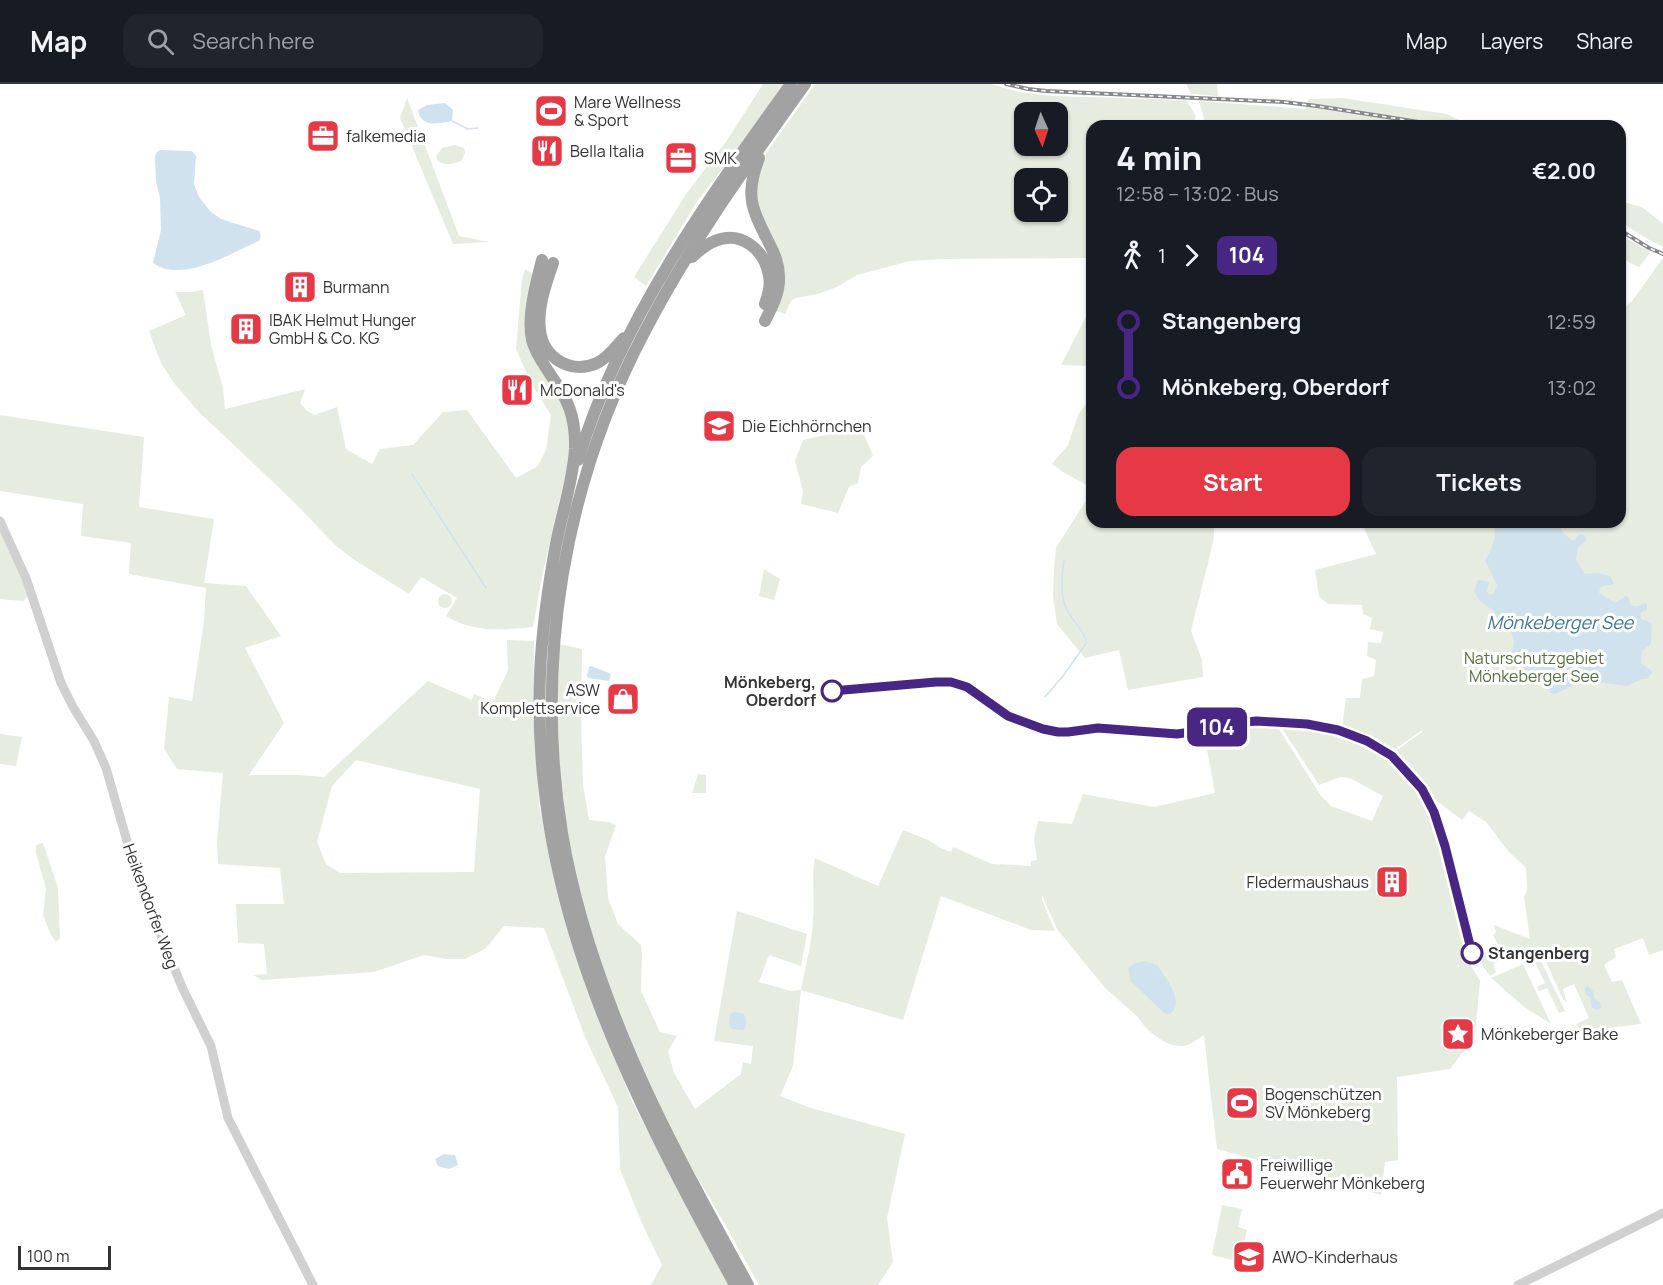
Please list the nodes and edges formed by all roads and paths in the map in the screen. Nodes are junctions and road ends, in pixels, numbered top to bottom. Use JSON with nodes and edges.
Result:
{"nodes":[{"id":1,"x":791,"y":84,"type":"edge"},
{"id":2,"x":805,"y":84,"type":"edge"},
{"id":3,"x":767,"y":137,"type":"junction"},
{"id":4,"x":682,"y":266,"type":"junction"},
{"id":5,"x":634,"y":325,"type":"junction"},
{"id":6,"x":564,"y":507,"type":"junction"},
{"id":7,"x":0,"y":521,"type":"edge"},
{"id":8,"x":1663,"y":1213,"type":"edge"},
{"id":9,"x":313,"y":1285,"type":"edge"},
{"id":10,"x":735,"y":1285,"type":"edge"},
{"id":11,"x":748,"y":1285,"type":"edge"},
{"id":12,"x":1518,"y":1285,"type":"edge"}],
"edges":[{"from":1,"to":5,"type":"highway"},
{"from":2,"to":3,"type":"highway"},
{"from":3,"to":4,"type":"highway"},
{"from":3,"to":4,"type":"highway"},
{"from":4,"to":11,"type":"highway"},
{"from":5,"to":6,"type":"highway"},
{"from":5,"to":6,"type":"highway"},
{"from":6,"to":10,"type":"highway"},
{"from":7,"to":9,"type":"street","name":"Heikendorfer Weg"},
{"from":8,"to":12,"type":"street"}]}
